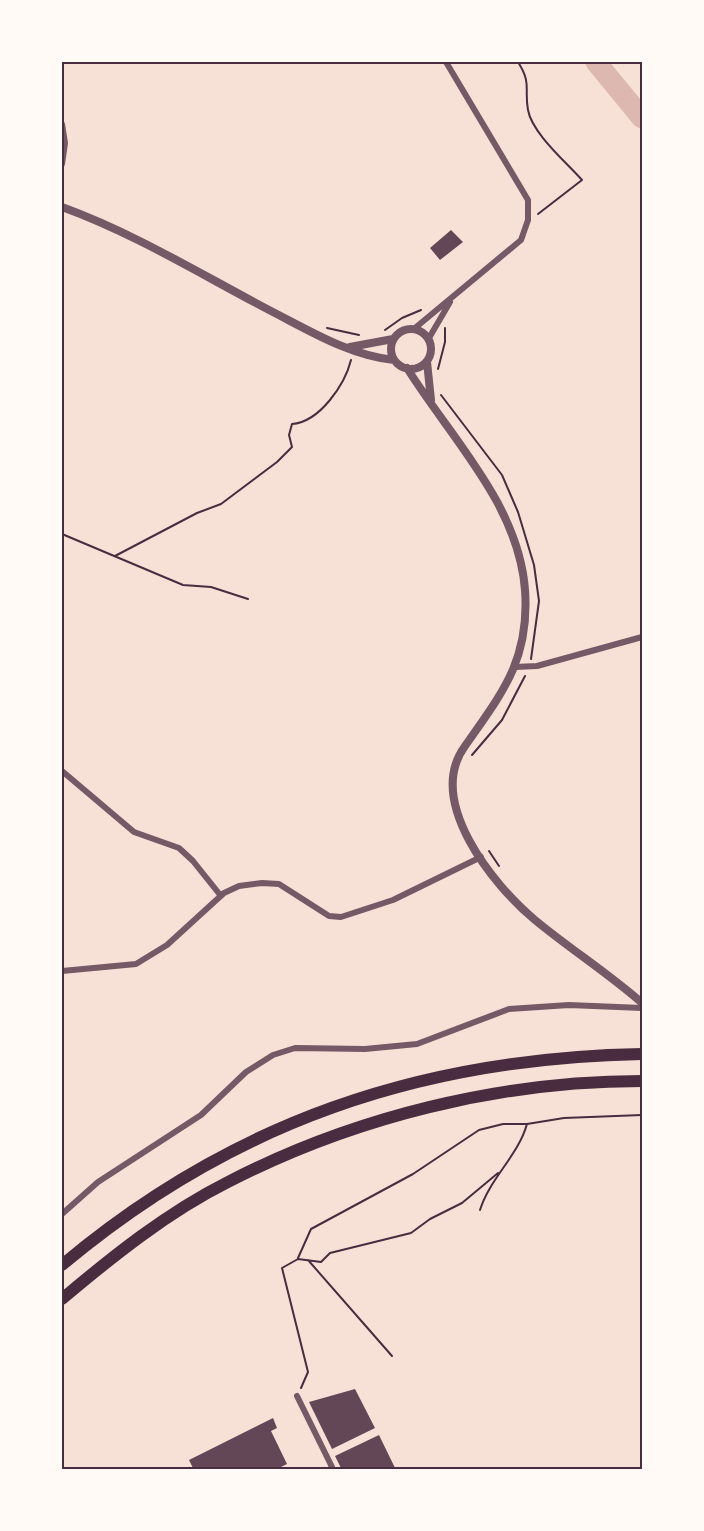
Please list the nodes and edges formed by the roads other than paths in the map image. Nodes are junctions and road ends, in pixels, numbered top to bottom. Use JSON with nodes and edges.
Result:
{"nodes":[{"id":1,"x":446,"y":62,"type":"edge"},
{"id":2,"x":62,"y":124,"type":"edge"},
{"id":3,"x":62,"y":164,"type":"edge"},
{"id":4,"x":62,"y":207,"type":"edge"},
{"id":5,"x":453,"y":297,"type":"junction"},
{"id":6,"x":415,"y":328,"type":"junction"},
{"id":7,"x":429,"y":338,"type":"junction"},
{"id":8,"x":393,"y":339,"type":"junction"},
{"id":9,"x":351,"y":348,"type":"junction"},
{"id":10,"x":394,"y":360,"type":"junction"},
{"id":11,"x":427,"y":362,"type":"junction"},
{"id":12,"x":407,"y":368,"type":"junction"},
{"id":13,"x":432,"y":405,"type":"junction"},
{"id":14,"x":642,"y":637,"type":"edge"},
{"id":15,"x":515,"y":667,"type":"junction"},
{"id":16,"x":62,"y":771,"type":"edge"},
{"id":17,"x":481,"y":856,"type":"junction"},
{"id":18,"x":221,"y":896,"type":"junction"},
{"id":19,"x":62,"y":971,"type":"edge"},
{"id":20,"x":642,"y":1003,"type":"edge"},
{"id":21,"x":642,"y":1008,"type":"edge"},
{"id":22,"x":642,"y":1054,"type":"edge"},
{"id":23,"x":642,"y":1081,"type":"edge"},
{"id":24,"x":62,"y":1214,"type":"edge"},
{"id":25,"x":62,"y":1265,"type":"edge"},
{"id":26,"x":62,"y":1299,"type":"edge"},
{"id":27,"x":297,"y":1396,"type":"road end"},
{"id":28,"x":329,"y":1470,"type":"edge"}],
"edges":[{"from":1,"to":5,"type":"street"},
{"from":2,"to":3,"type":"street"},
{"from":4,"to":9,"type":"street"},
{"from":5,"to":6,"type":"street"},
{"from":5,"to":7,"type":"street"},
{"from":6,"to":7,"type":"street"},
{"from":6,"to":8,"type":"street"},
{"from":7,"to":11,"type":"street"},
{"from":8,"to":9,"type":"street"},
{"from":8,"to":10,"type":"street"},
{"from":9,"to":10,"type":"street"},
{"from":10,"to":12,"type":"street"},
{"from":11,"to":12,"type":"street"},
{"from":11,"to":13,"type":"street"},
{"from":12,"to":13,"type":"street"},
{"from":13,"to":15,"type":"street"},
{"from":14,"to":15,"type":"street"},
{"from":15,"to":17,"type":"street"},
{"from":16,"to":18,"type":"street"},
{"from":17,"to":18,"type":"street"},
{"from":17,"to":20,"type":"street"},
{"from":18,"to":19,"type":"street"},
{"from":21,"to":24,"type":"street"},
{"from":22,"to":25,"type":"highway"},
{"from":23,"to":26,"type":"highway"},
{"from":27,"to":28,"type":"street"}]}
